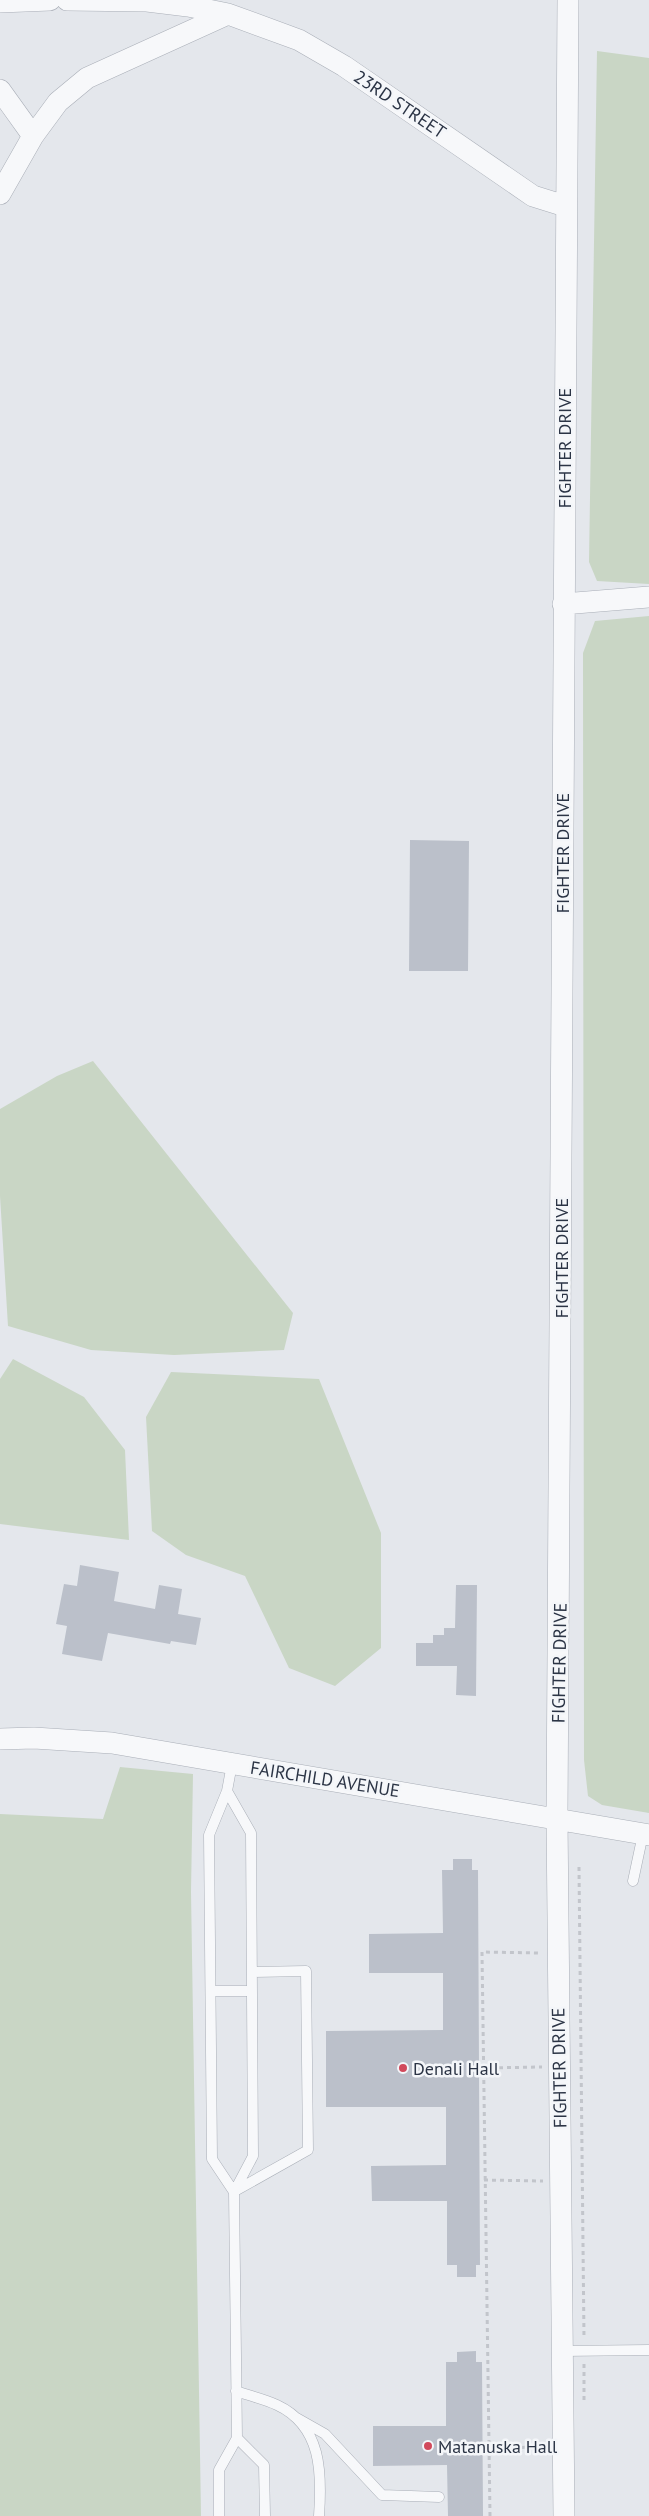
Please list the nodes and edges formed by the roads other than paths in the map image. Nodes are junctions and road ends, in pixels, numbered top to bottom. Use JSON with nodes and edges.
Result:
{"nodes":[{"id":1,"x":50,"y":0,"type":"edge"},
{"id":2,"x":66,"y":0,"type":"edge"},
{"id":3,"x":568,"y":0,"type":"edge"},
{"id":4,"x":0,"y":2,"type":"edge"},
{"id":5,"x":228,"y":14,"type":"junction"},
{"id":6,"x":0,"y":90,"type":"edge"},
{"id":7,"x":33,"y":136,"type":"junction"},
{"id":8,"x":0,"y":194,"type":"edge"},
{"id":9,"x":565,"y":206,"type":"junction"},
{"id":10,"x":649,"y":597,"type":"edge"},
{"id":11,"x":563,"y":604,"type":"junction"},
{"id":12,"x":0,"y":1739,"type":"edge"},
{"id":13,"x":232,"y":1764,"type":"junction"},
{"id":14,"x":227,"y":1791,"type":"junction"},
{"id":15,"x":557,"y":1818,"type":"junction"},
{"id":16,"x":646,"y":1834,"type":"edge"},
{"id":17,"x":633,"y":1881,"type":"dead end"},
{"id":18,"x":252,"y":1972,"type":"junction"},
{"id":19,"x":211,"y":1991,"type":"junction"},
{"id":20,"x":252,"y":1991,"type":"junction"},
{"id":21,"x":234,"y":2192,"type":"junction"},
{"id":22,"x":649,"y":2350,"type":"edge"},
{"id":23,"x":562,"y":2351,"type":"junction"},
{"id":24,"x":236,"y":2391,"type":"junction"},
{"id":25,"x":295,"y":2416,"type":"junction"},
{"id":26,"x":237,"y":2438,"type":"junction"},
{"id":27,"x":439,"y":2497,"type":"dead end"},
{"id":28,"x":220,"y":2516,"type":"edge"},
{"id":29,"x":265,"y":2516,"type":"edge"},
{"id":30,"x":319,"y":2516,"type":"edge"},
{"id":31,"x":564,"y":2516,"type":"edge"}],
"edges":[{"from":1,"to":4,"type":"street"},
{"from":2,"to":5,"type":"street","name":"23RD STREET"},
{"from":3,"to":9,"type":"street","name":"FIGHTER DRIVE"},
{"from":5,"to":7,"type":"street"},
{"from":5,"to":9,"type":"street","name":"23RD STREET"},
{"from":6,"to":7,"type":"street"},
{"from":7,"to":8,"type":"street"},
{"from":9,"to":11,"type":"street","name":"FIGHTER DRIVE"},
{"from":10,"to":11,"type":"street"},
{"from":11,"to":15,"type":"street","name":"FIGHTER DRIVE"},
{"from":12,"to":13,"type":"street","name":"FAIRCHILD AVENUE"},
{"from":13,"to":14,"type":"lane"},
{"from":13,"to":15,"type":"street","name":"FAIRCHILD AVENUE"},
{"from":14,"to":18,"type":"lane"},
{"from":14,"to":19,"type":"lane"},
{"from":15,"to":16,"type":"street","name":"FAIRCHILD AVENUE"},
{"from":15,"to":23,"type":"street","name":"FIGHTER DRIVE"},
{"from":16,"to":17,"type":"lane"},
{"from":18,"to":20,"type":"lane"},
{"from":18,"to":21,"type":"lane"},
{"from":19,"to":20,"type":"lane"},
{"from":19,"to":21,"type":"lane"},
{"from":20,"to":21,"type":"lane"},
{"from":21,"to":24,"type":"lane"},
{"from":22,"to":23,"type":"lane"},
{"from":23,"to":31,"type":"street","name":"FIGHTER DRIVE"},
{"from":24,"to":25,"type":"lane"},
{"from":24,"to":26,"type":"lane"},
{"from":25,"to":27,"type":"lane"},
{"from":25,"to":30,"type":"lane"},
{"from":26,"to":28,"type":"lane"},
{"from":26,"to":29,"type":"lane"}]}
